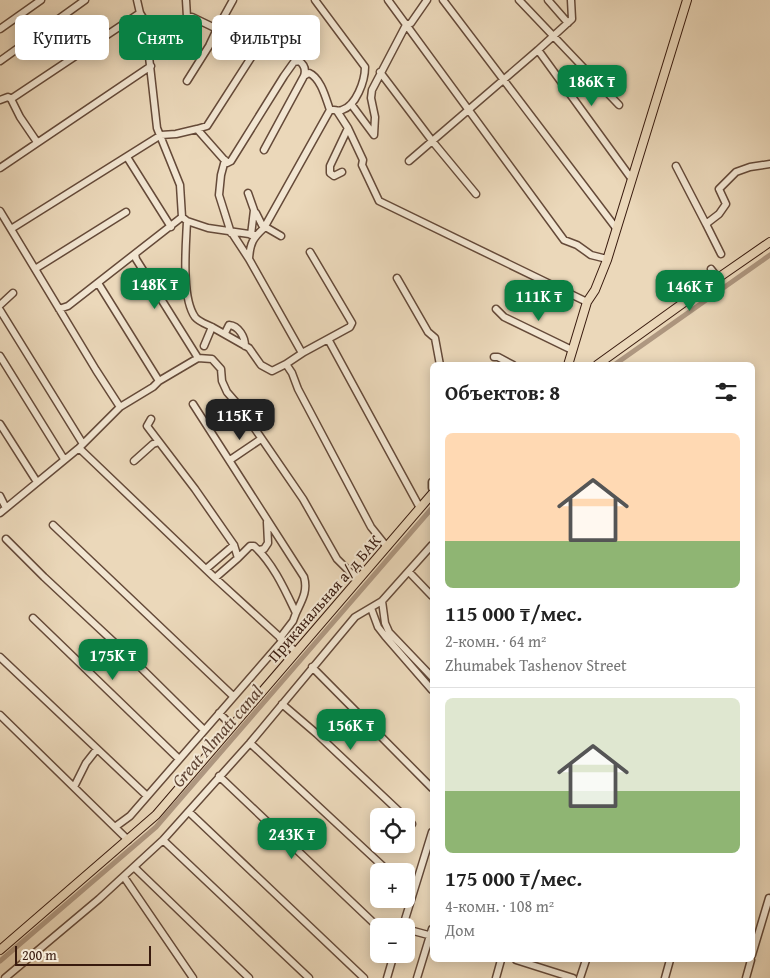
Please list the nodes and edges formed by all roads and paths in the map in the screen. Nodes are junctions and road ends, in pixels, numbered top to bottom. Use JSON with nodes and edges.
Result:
{"nodes":[{"id":1,"x":41,"y":0,"type":"edge"},
{"id":2,"x":85,"y":0,"type":"edge"},
{"id":3,"x":137,"y":0,"type":"edge"},
{"id":4,"x":179,"y":0,"type":"edge"},
{"id":5,"x":186,"y":0,"type":"edge"},
{"id":6,"x":233,"y":0,"type":"edge"},
{"id":7,"x":314,"y":0,"type":"edge"},
{"id":8,"x":388,"y":0,"type":"edge"},
{"id":9,"x":427,"y":0,"type":"edge"},
{"id":10,"x":443,"y":0,"type":"edge"},
{"id":11,"x":519,"y":0,"type":"edge"},
{"id":12,"x":548,"y":0,"type":"edge"},
{"id":13,"x":571,"y":0,"type":"edge"},
{"id":14,"x":686,"y":0,"type":"edge"},
{"id":15,"x":140,"y":13,"type":"joint"},
{"id":16,"x":186,"y":14,"type":"junction"},
{"id":17,"x":225,"y":15,"type":"edge"},
{"id":18,"x":568,"y":23,"type":"junction"},
{"id":19,"x":406,"y":25,"type":"junction"},
{"id":20,"x":212,"y":27,"type":"edge"},
{"id":21,"x":0,"y":29,"type":"edge"},
{"id":22,"x":554,"y":36,"type":"junction"},
{"id":23,"x":212,"y":40,"type":"edge"},
{"id":24,"x":538,"y":50,"type":"junction"},
{"id":25,"x":150,"y":60,"type":"edge"},
{"id":26,"x":249,"y":60,"type":"edge"},
{"id":27,"x":0,"y":61,"type":"edge"},
{"id":28,"x":151,"y":66,"type":"junction"},
{"id":29,"x":380,"y":72,"type":"junction"},
{"id":30,"x":304,"y":76,"type":"junction"},
{"id":31,"x":187,"y":81,"type":"dead end"},
{"id":32,"x":503,"y":81,"type":"junction"},
{"id":33,"x":11,"y":99,"type":"junction"},
{"id":34,"x":0,"y":100,"type":"edge"},
{"id":35,"x":351,"y":104,"type":"junction"},
{"id":36,"x":619,"y":105,"type":"dead end"},
{"id":37,"x":334,"y":110,"type":"junction"},
{"id":38,"x":469,"y":111,"type":"junction"},
{"id":39,"x":348,"y":128,"type":"junction"},
{"id":40,"x":197,"y":129,"type":"junction"},
{"id":41,"x":161,"y":135,"type":"junction"},
{"id":42,"x":37,"y":142,"type":"junction"},
{"id":43,"x":433,"y":142,"type":"junction"},
{"id":44,"x":264,"y":150,"type":"dead end"},
{"id":45,"x":127,"y":157,"type":"junction"},
{"id":46,"x":225,"y":160,"type":"junction"},
{"id":47,"x":409,"y":161,"type":"dead end"},
{"id":48,"x":770,"y":164,"type":"edge"},
{"id":49,"x":676,"y":166,"type":"dead end"},
{"id":50,"x":0,"y":168,"type":"edge"},
{"id":51,"x":342,"y":172,"type":"dead end"},
{"id":52,"x":632,"y":178,"type":"junction"},
{"id":53,"x":248,"y":192,"type":"dead end"},
{"id":54,"x":476,"y":194,"type":"dead end"},
{"id":55,"x":254,"y":210,"type":"junction"},
{"id":56,"x":0,"y":211,"type":"edge"},
{"id":57,"x":126,"y":212,"type":"dead end"},
{"id":58,"x":184,"y":219,"type":"junction"},
{"id":59,"x":706,"y":224,"type":"junction"},
{"id":60,"x":265,"y":226,"type":"junction"},
{"id":61,"x":171,"y":227,"type":"junction"},
{"id":62,"x":616,"y":228,"type":"junction"},
{"id":63,"x":10,"y":229,"type":"junction"},
{"id":64,"x":232,"y":233,"type":"junction"},
{"id":65,"x":254,"y":235,"type":"junction"},
{"id":66,"x":281,"y":236,"type":"dead end"},
{"id":67,"x":770,"y":242,"type":"edge"},
{"id":68,"x":310,"y":252,"type":"dead end"},
{"id":69,"x":135,"y":254,"type":"junction"},
{"id":70,"x":721,"y":254,"type":"dead end"},
{"id":71,"x":249,"y":259,"type":"junction"},
{"id":72,"x":607,"y":259,"type":"junction"},
{"id":73,"x":710,"y":268,"type":"dead end"},
{"id":74,"x":35,"y":269,"type":"junction"},
{"id":75,"x":397,"y":278,"type":"dead end"},
{"id":76,"x":718,"y":278,"type":"junction"},
{"id":77,"x":98,"y":283,"type":"junction"},
{"id":78,"x":13,"y":292,"type":"dead end"},
{"id":79,"x":587,"y":302,"type":"junction"},
{"id":80,"x":0,"y":304,"type":"edge"},
{"id":81,"x":60,"y":309,"type":"junction"},
{"id":82,"x":496,"y":309,"type":"dead end"},
{"id":83,"x":0,"y":310,"type":"edge"},
{"id":84,"x":212,"y":327,"type":"junction"},
{"id":85,"x":225,"y":333,"type":"junction"},
{"id":86,"x":328,"y":339,"type":"junction"},
{"id":87,"x":204,"y":346,"type":"dead end"},
{"id":88,"x":245,"y":346,"type":"junction"},
{"id":89,"x":572,"y":350,"type":"junction"},
{"id":90,"x":302,"y":353,"type":"junction"},
{"id":91,"x":0,"y":356,"type":"edge"},
{"id":92,"x":494,"y":357,"type":"dead end"},
{"id":93,"x":198,"y":358,"type":"junction"},
{"id":94,"x":439,"y":362,"type":"edge"},
{"id":95,"x":508,"y":362,"type":"edge"},
{"id":96,"x":569,"y":362,"type":"edge"},
{"id":97,"x":601,"y":362,"type":"edge"},
{"id":98,"x":286,"y":364,"type":"junction"},
{"id":99,"x":159,"y":380,"type":"junction"},
{"id":100,"x":193,"y":404,"type":"dead end"},
{"id":101,"x":120,"y":407,"type":"junction"},
{"id":102,"x":151,"y":419,"type":"dead end"},
{"id":103,"x":0,"y":424,"type":"edge"},
{"id":104,"x":262,"y":439,"type":"junction"},
{"id":105,"x":159,"y":442,"type":"junction"},
{"id":106,"x":81,"y":446,"type":"junction"},
{"id":107,"x":64,"y":460,"type":"junction"},
{"id":108,"x":230,"y":460,"type":"junction"},
{"id":109,"x":134,"y":462,"type":"dead end"},
{"id":110,"x":37,"y":482,"type":"junction"},
{"id":111,"x":0,"y":496,"type":"edge"},
{"id":112,"x":430,"y":496,"type":"edge"},
{"id":113,"x":6,"y":508,"type":"junction"},
{"id":114,"x":420,"y":508,"type":"junction"},
{"id":115,"x":0,"y":513,"type":"edge"},
{"id":116,"x":267,"y":520,"type":"junction"},
{"id":117,"x":53,"y":525,"type":"dead end"},
{"id":118,"x":6,"y":539,"type":"dead end"},
{"id":119,"x":234,"y":545,"type":"junction"},
{"id":120,"x":387,"y":547,"type":"junction"},
{"id":121,"x":430,"y":547,"type":"edge"},
{"id":122,"x":259,"y":550,"type":"junction"},
{"id":123,"x":238,"y":558,"type":"junction"},
{"id":124,"x":206,"y":569,"type":"junction"},
{"id":125,"x":410,"y":572,"type":"junction"},
{"id":126,"x":215,"y":578,"type":"junction"},
{"id":127,"x":358,"y":580,"type":"junction"},
{"id":128,"x":430,"y":594,"type":"edge"},
{"id":129,"x":382,"y":601,"type":"junction"},
{"id":130,"x":371,"y":608,"type":"junction"},
{"id":131,"x":296,"y":613,"type":"junction"},
{"id":132,"x":33,"y":618,"type":"dead end"},
{"id":133,"x":281,"y":639,"type":"junction"},
{"id":134,"x":296,"y":652,"type":"junction"},
{"id":135,"x":0,"y":657,"type":"edge"},
{"id":136,"x":312,"y":667,"type":"junction"},
{"id":137,"x":430,"y":675,"type":"edge"},
{"id":138,"x":430,"y":688,"type":"edge"},
{"id":139,"x":233,"y":696,"type":"junction"},
{"id":140,"x":282,"y":704,"type":"junction"},
{"id":141,"x":219,"y":712,"type":"junction"},
{"id":142,"x":0,"y":715,"type":"edge"},
{"id":143,"x":232,"y":726,"type":"junction"},
{"id":144,"x":204,"y":730,"type":"junction"},
{"id":145,"x":250,"y":743,"type":"junction"},
{"id":146,"x":97,"y":749,"type":"junction"},
{"id":147,"x":179,"y":759,"type":"junction"},
{"id":148,"x":219,"y":776,"type":"junction"},
{"id":149,"x":74,"y":786,"type":"junction"},
{"id":150,"x":430,"y":786,"type":"edge"},
{"id":151,"x":147,"y":796,"type":"junction"},
{"id":152,"x":395,"y":808,"type":"edge"},
{"id":153,"x":189,"y":812,"type":"junction"},
{"id":154,"x":115,"y":827,"type":"junction"},
{"id":155,"x":430,"y":838,"type":"edge"},
{"id":156,"x":128,"y":840,"type":"junction"},
{"id":157,"x":163,"y":840,"type":"junction"},
{"id":158,"x":379,"y":863,"type":"edge"},
{"id":159,"x":135,"y":868,"type":"junction"},
{"id":160,"x":124,"y":877,"type":"junction"},
{"id":161,"x":769,"y":898,"type":"edge"},
{"id":162,"x":405,"y":918,"type":"edge"},
{"id":163,"x":370,"y":919,"type":"edge"},
{"id":164,"x":415,"y":930,"type":"edge"},
{"id":165,"x":430,"y":933,"type":"edge"},
{"id":166,"x":430,"y":939,"type":"edge"},
{"id":167,"x":755,"y":945,"type":"edge"},
{"id":168,"x":0,"y":950,"type":"edge"},
{"id":169,"x":500,"y":962,"type":"edge"},
{"id":170,"x":522,"y":962,"type":"edge"},
{"id":171,"x":585,"y":962,"type":"edge"},
{"id":172,"x":669,"y":962,"type":"edge"},
{"id":173,"x":750,"y":962,"type":"edge"},
{"id":174,"x":391,"y":963,"type":"edge"},
{"id":175,"x":5,"y":978,"type":"edge"},
{"id":176,"x":193,"y":978,"type":"edge"},
{"id":177,"x":249,"y":978,"type":"edge"},
{"id":178,"x":308,"y":978,"type":"edge"},
{"id":179,"x":364,"y":978,"type":"edge"},
{"id":180,"x":387,"y":978,"type":"edge"},
{"id":181,"x":417,"y":978,"type":"edge"},
{"id":182,"x":496,"y":978,"type":"edge"},
{"id":183,"x":572,"y":978,"type":"edge"},
{"id":184,"x":580,"y":978,"type":"edge"},
{"id":185,"x":664,"y":978,"type":"edge"},
{"id":186,"x":746,"y":978,"type":"edge"}],
"edges":[{"from":1,"to":21,"type":"street"},
{"from":2,"to":27,"type":"street"},
{"from":3,"to":15,"type":"street"},
{"from":4,"to":16,"type":"street"},
{"from":5,"to":16,"type":"street"},
{"from":6,"to":17,"type":"street"},
{"from":7,"to":35,"type":"street"},
{"from":8,"to":19,"type":"street"},
{"from":9,"to":19,"type":"street"},
{"from":10,"to":32,"type":"street"},
{"from":11,"to":22,"type":"street"},
{"from":12,"to":18,"type":"street"},
{"from":13,"to":18,"type":"street"},
{"from":14,"to":52,"type":"main road"},
{"from":15,"to":33,"type":"street"},
{"from":16,"to":20,"type":"street"},
{"from":18,"to":22,"type":"street"},
{"from":19,"to":29,"type":"street"},
{"from":19,"to":38,"type":"street"},
{"from":22,"to":24,"type":"street"},
{"from":22,"to":36,"type":"street"},
{"from":23,"to":31,"type":"street"},
{"from":24,"to":32,"type":"street"},
{"from":24,"to":52,"type":"street"},
{"from":25,"to":28,"type":"street"},
{"from":26,"to":40,"type":"street"},
{"from":28,"to":41,"type":"street"},
{"from":28,"to":42,"type":"street"},
{"from":29,"to":35,"type":"street"},
{"from":29,"to":43,"type":"street"},
{"from":30,"to":37,"type":"street"},
{"from":30,"to":44,"type":"street"},
{"from":30,"to":46,"type":"street"},
{"from":32,"to":38,"type":"street"},
{"from":32,"to":62,"type":"street"},
{"from":33,"to":34,"type":"street"},
{"from":33,"to":42,"type":"street"},
{"from":35,"to":37,"type":"street"},
{"from":37,"to":39,"type":"street"},
{"from":37,"to":60,"type":"street"},
{"from":38,"to":43,"type":"street"},
{"from":38,"to":72,"type":"street"},
{"from":39,"to":51,"type":"street"},
{"from":39,"to":79,"type":"street"},
{"from":40,"to":41,"type":"street"},
{"from":40,"to":46,"type":"street"},
{"from":41,"to":45,"type":"street"},
{"from":41,"to":58,"type":"street"},
{"from":42,"to":50,"type":"street"},
{"from":43,"to":47,"type":"street"},
{"from":43,"to":54,"type":"street"},
{"from":45,"to":61,"type":"street"},
{"from":45,"to":63,"type":"street"},
{"from":46,"to":64,"type":"street"},
{"from":48,"to":59,"type":"street"},
{"from":49,"to":59,"type":"street"},
{"from":52,"to":62,"type":"main road"},
{"from":53,"to":55,"type":"street"},
{"from":55,"to":60,"type":"street"},
{"from":55,"to":65,"type":"street"},
{"from":56,"to":63,"type":"street"},
{"from":57,"to":74,"type":"street"},
{"from":58,"to":61,"type":"street"},
{"from":58,"to":64,"type":"street"},
{"from":58,"to":84,"type":"street"},
{"from":59,"to":70,"type":"street"},
{"from":60,"to":65,"type":"street"},
{"from":60,"to":66,"type":"street"},
{"from":61,"to":69,"type":"street"},
{"from":62,"to":72,"type":"main road"},
{"from":63,"to":74,"type":"street"},
{"from":64,"to":65,"type":"street"},
{"from":64,"to":71,"type":"street"},
{"from":65,"to":71,"type":"street"},
{"from":67,"to":76,"type":"main road"},
{"from":68,"to":86,"type":"street"},
{"from":69,"to":77,"type":"street"},
{"from":69,"to":93,"type":"street"},
{"from":71,"to":90,"type":"street"},
{"from":72,"to":79,"type":"main road"},
{"from":73,"to":76,"type":"street"},
{"from":74,"to":81,"type":"street"},
{"from":75,"to":94,"type":"street"},
{"from":76,"to":97,"type":"main road"},
{"from":77,"to":81,"type":"street"},
{"from":77,"to":99,"type":"street"},
{"from":78,"to":80,"type":"street"},
{"from":79,"to":89,"type":"main road"},
{"from":81,"to":101,"type":"street"},
{"from":82,"to":89,"type":"street"},
{"from":83,"to":106,"type":"street"},
{"from":84,"to":85,"type":"street"},
{"from":84,"to":87,"type":"street"},
{"from":85,"to":88,"type":"street"},
{"from":85,"to":88,"type":"street"},
{"from":86,"to":90,"type":"street"},
{"from":86,"to":114,"type":"street"},
{"from":88,"to":98,"type":"street"},
{"from":89,"to":96,"type":"main road"},
{"from":90,"to":98,"type":"street"},
{"from":91,"to":107,"type":"street"},
{"from":92,"to":95,"type":"street"},
{"from":93,"to":99,"type":"street"},
{"from":93,"to":104,"type":"street"},
{"from":98,"to":120,"type":"street"},
{"from":99,"to":101,"type":"street"},
{"from":100,"to":108,"type":"street"},
{"from":101,"to":106,"type":"street"},
{"from":102,"to":105,"type":"street"},
{"from":103,"to":110,"type":"street"},
{"from":104,"to":108,"type":"street"},
{"from":104,"to":127,"type":"street"},
{"from":105,"to":109,"type":"street"},
{"from":105,"to":119,"type":"street"},
{"from":106,"to":107,"type":"street"},
{"from":106,"to":124,"type":"street"},
{"from":107,"to":110,"type":"street"},
{"from":108,"to":116,"type":"street"},
{"from":110,"to":113,"type":"street"},
{"from":111,"to":113,"type":"street"},
{"from":112,"to":114,"type":"main road","name":"Приканальная а/д БАК"},
{"from":113,"to":115,"type":"street"},
{"from":114,"to":120,"type":"main road","name":"Приканальная а/д БАК"},
{"from":116,"to":122,"type":"street"},
{"from":116,"to":131,"type":"street"},
{"from":117,"to":139,"type":"street"},
{"from":118,"to":144,"type":"street"},
{"from":119,"to":123,"type":"street"},
{"from":119,"to":124,"type":"street"},
{"from":120,"to":127,"type":"main road","name":"Приканальная а/д БАК"},
{"from":121,"to":125,"type":"street"},
{"from":122,"to":123,"type":"street"},
{"from":122,"to":131,"type":"street"},
{"from":123,"to":126,"type":"street"},
{"from":124,"to":126,"type":"street"},
{"from":125,"to":128,"type":"street"},
{"from":125,"to":129,"type":"street"},
{"from":126,"to":133,"type":"street"},
{"from":127,"to":134,"type":"main road","name":"Приканальная а/д БАК"},
{"from":129,"to":130,"type":"street"},
{"from":129,"to":137,"type":"street"},
{"from":130,"to":136,"type":"street"},
{"from":130,"to":138,"type":"street"},
{"from":131,"to":133,"type":"street"},
{"from":132,"to":147,"type":"street"},
{"from":133,"to":134,"type":"street"},
{"from":133,"to":139,"type":"street"},
{"from":134,"to":143,"type":"main road","name":"Приканальная а/д БАК"},
{"from":135,"to":146,"type":"street"},
{"from":136,"to":140,"type":"street"},
{"from":136,"to":150,"type":"street"},
{"from":139,"to":141,"type":"street"},
{"from":140,"to":145,"type":"street"},
{"from":140,"to":152,"type":"street"},
{"from":141,"to":143,"type":"street"},
{"from":141,"to":144,"type":"street"},
{"from":142,"to":149,"type":"street"},
{"from":143,"to":156,"type":"main road","name":"Приканальная а/д БАК"},
{"from":144,"to":147,"type":"street"},
{"from":145,"to":148,"type":"street"},
{"from":145,"to":158,"type":"street"},
{"from":146,"to":149,"type":"street"},
{"from":146,"to":151,"type":"street"},
{"from":147,"to":151,"type":"street"},
{"from":148,"to":153,"type":"street"},
{"from":148,"to":163,"type":"street"},
{"from":149,"to":154,"type":"street"},
{"from":151,"to":154,"type":"street"},
{"from":153,"to":157,"type":"street"},
{"from":153,"to":179,"type":"street"},
{"from":154,"to":156,"type":"street"},
{"from":155,"to":162,"type":"street"},
{"from":156,"to":168,"type":"main road","name":"Приканальная а/д БАК"},
{"from":157,"to":159,"type":"street"},
{"from":157,"to":178,"type":"street"},
{"from":159,"to":160,"type":"street"},
{"from":159,"to":177,"type":"street"},
{"from":160,"to":175,"type":"street"},
{"from":160,"to":176,"type":"street"},
{"from":161,"to":167,"type":"street"},
{"from":164,"to":165,"type":"street"},
{"from":166,"to":181,"type":"street"},
{"from":169,"to":182,"type":"street"},
{"from":170,"to":183,"type":"street"},
{"from":171,"to":184,"type":"street"},
{"from":172,"to":185,"type":"street"},
{"from":173,"to":186,"type":"street"},
{"from":174,"to":180,"type":"street"}]}
